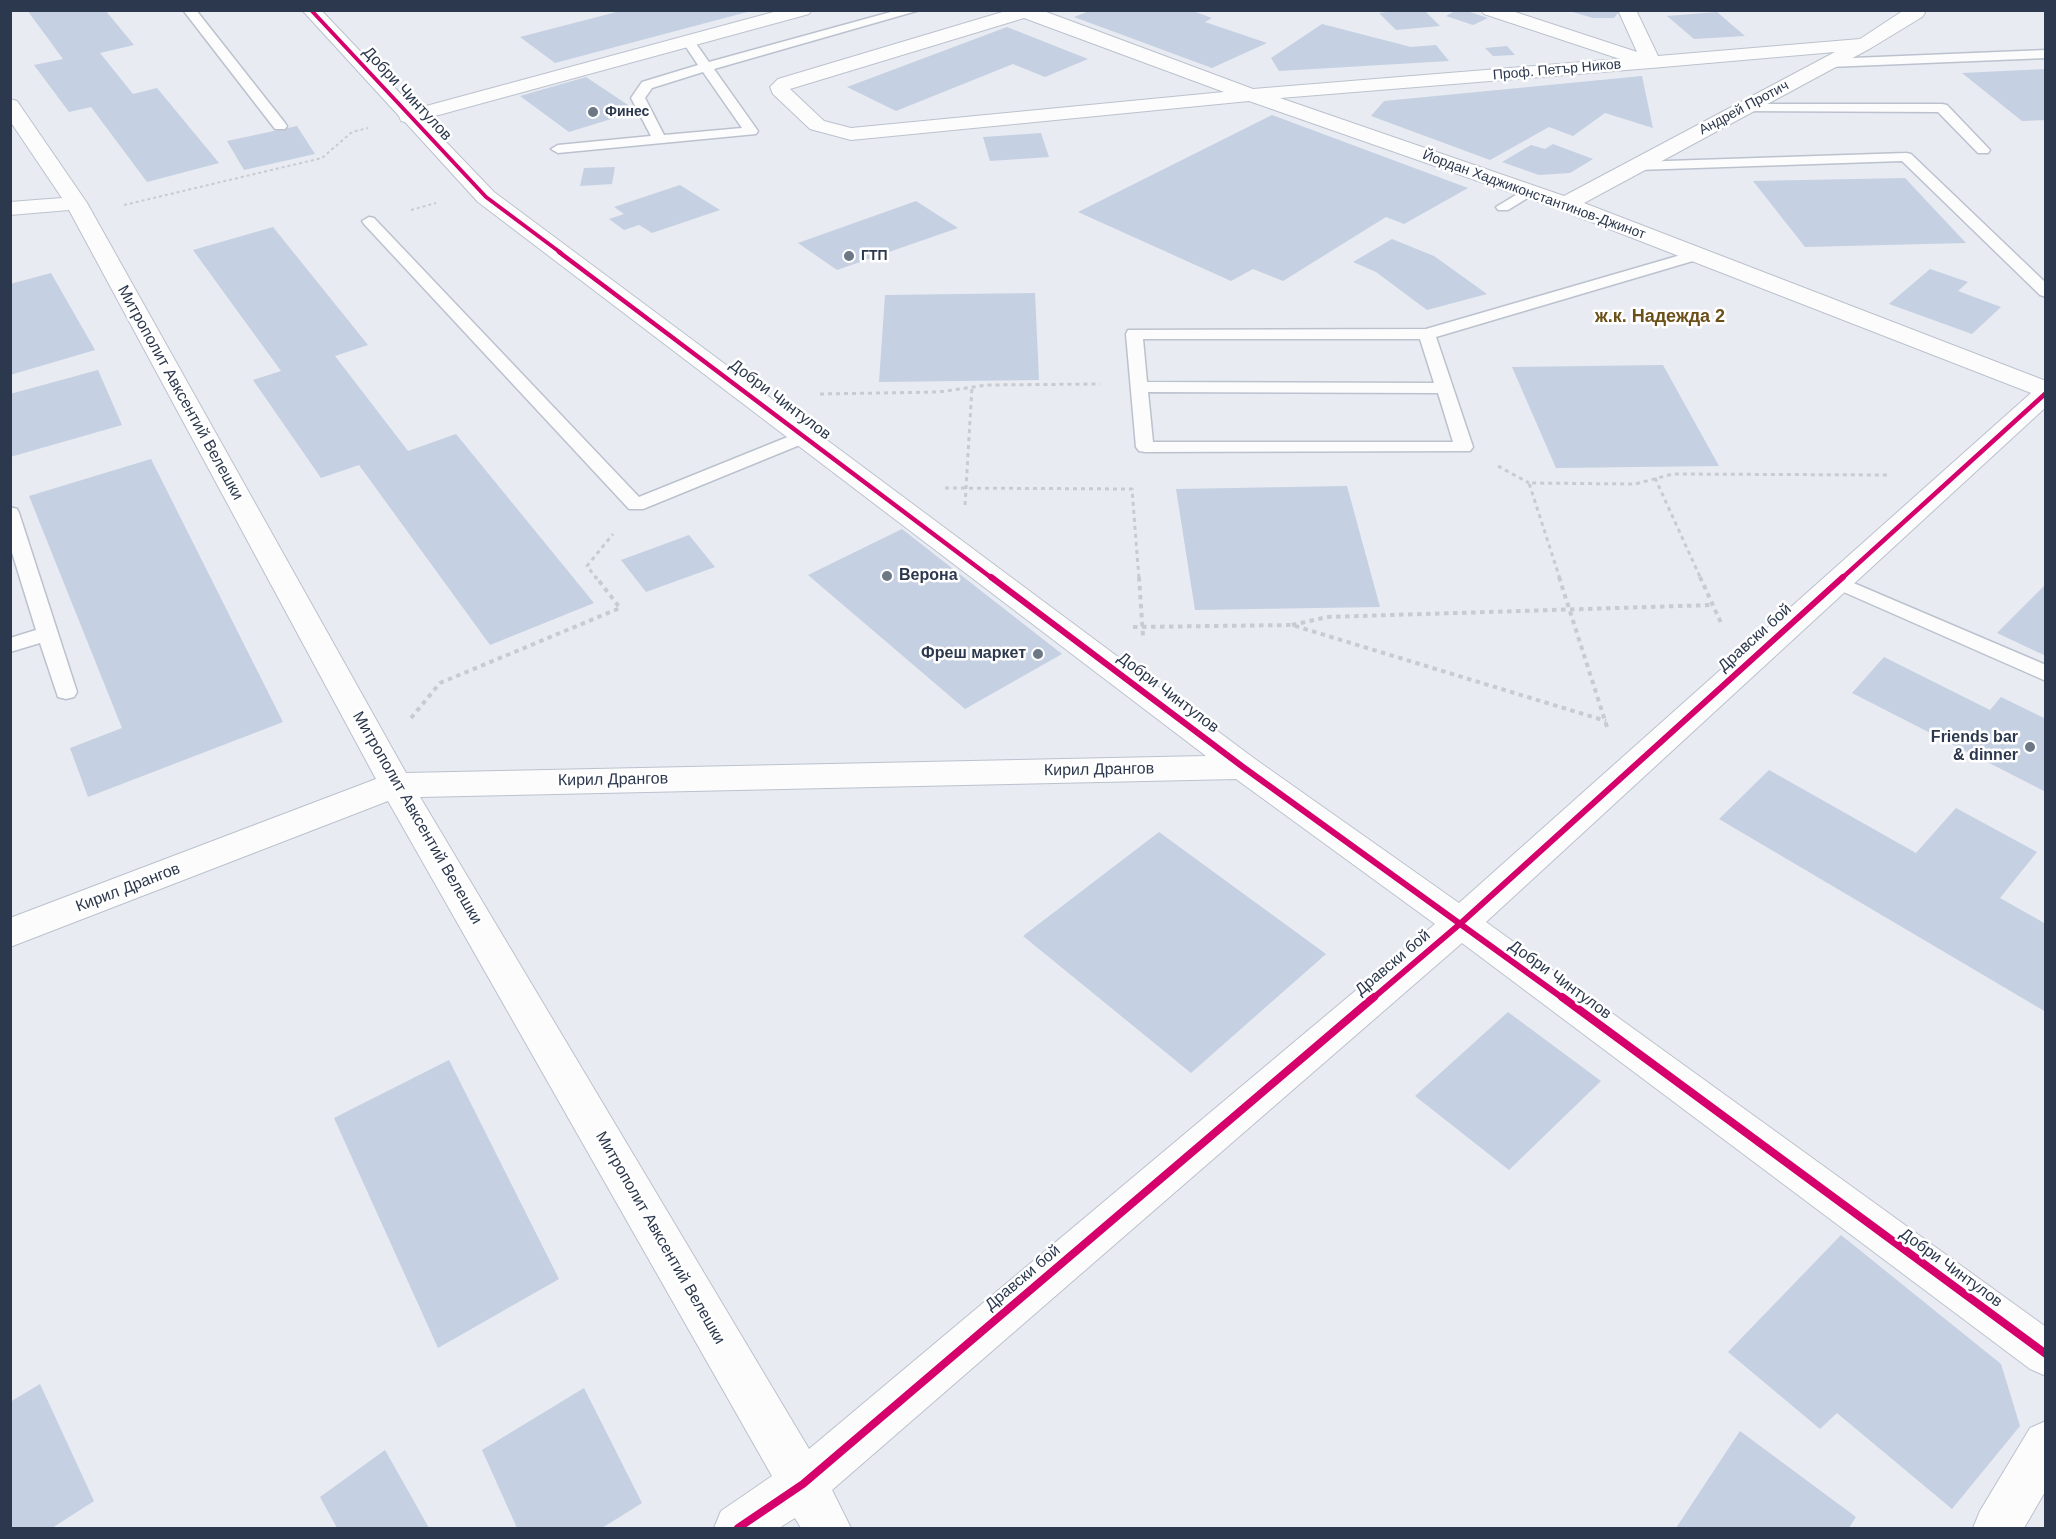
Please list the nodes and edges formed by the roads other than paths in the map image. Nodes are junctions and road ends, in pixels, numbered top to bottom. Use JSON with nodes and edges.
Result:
{"nodes":[{"id":1,"x":189,"y":10,"type":"edge"},
{"id":2,"x":311,"y":10,"type":"edge"},
{"id":3,"x":803,"y":10,"type":"edge"},
{"id":4,"x":914,"y":10,"type":"edge"},
{"id":5,"x":1490,"y":10,"type":"edge"},
{"id":6,"x":1627,"y":10,"type":"edge"},
{"id":7,"x":1913,"y":10,"type":"edge"},
{"id":8,"x":1025,"y":11,"type":"edge"},
{"id":9,"x":688,"y":41,"type":"junction"},
{"id":10,"x":1864,"y":44,"type":"junction"},
{"id":11,"x":2046,"y":54,"type":"edge"},
{"id":12,"x":1651,"y":62,"type":"junction"},
{"id":13,"x":1828,"y":63,"type":"junction"},
{"id":14,"x":704,"y":67,"type":"junction"},
{"id":15,"x":1251,"y":95,"type":"junction"},
{"id":16,"x":10,"y":105,"type":"edge"},
{"id":17,"x":1745,"y":108,"type":"junction"},
{"id":18,"x":408,"y":117,"type":"junction"},
{"id":19,"x":280,"y":126,"type":"dead end"},
{"id":20,"x":660,"y":140,"type":"junction"},
{"id":21,"x":558,"y":149,"type":"dead end"},
{"id":22,"x":1983,"y":150,"type":"dead end"},
{"id":23,"x":1637,"y":166,"type":"junction"},
{"id":24,"x":1529,"y":191,"type":"junction"},
{"id":25,"x":1566,"y":204,"type":"junction"},
{"id":26,"x":1503,"y":207,"type":"dead end"},
{"id":27,"x":10,"y":209,"type":"edge"},
{"id":28,"x":79,"y":209,"type":"junction"},
{"id":29,"x":369,"y":221,"type":"road end"},
{"id":30,"x":1698,"y":255,"type":"junction"},
{"id":31,"x":2046,"y":292,"type":"edge"},
{"id":32,"x":1427,"y":334,"type":"junction"},
{"id":33,"x":1140,"y":385,"type":"junction"},
{"id":34,"x":1444,"y":388,"type":"junction"},
{"id":35,"x":2046,"y":392,"type":"edge"},
{"id":36,"x":806,"y":436,"type":"junction"},
{"id":37,"x":10,"y":513,"type":"edge"},
{"id":38,"x":1838,"y":582,"type":"junction"},
{"id":39,"x":48,"y":633,"type":"junction"},
{"id":40,"x":10,"y":645,"type":"edge"},
{"id":41,"x":2046,"y":674,"type":"edge"},
{"id":42,"x":66,"y":692,"type":"dead end"},
{"id":43,"x":1243,"y":767,"type":"junction"},
{"id":44,"x":388,"y":770,"type":"junction"},
{"id":45,"x":1461,"y":923,"type":"junction"},
{"id":46,"x":10,"y":933,"type":"edge"},
{"id":47,"x":2046,"y":1354,"type":"edge"},
{"id":48,"x":2046,"y":1444,"type":"edge"},
{"id":49,"x":803,"y":1484,"type":"junction"},
{"id":50,"x":738,"y":1528,"type":"edge"},
{"id":51,"x":827,"y":1528,"type":"edge"},
{"id":52,"x":1997,"y":1528,"type":"edge"}],
"edges":[{"from":1,"to":19,"type":"lane"},
{"from":2,"to":18,"type":"street","name":"Добри Чинтулов"},
{"from":3,"to":9,"type":"street"},
{"from":4,"to":14,"type":"lane"},
{"from":5,"to":12,"type":"street"},
{"from":6,"to":12,"type":"street"},
{"from":7,"to":10,"type":"street","name":"Андрей Протич"},
{"from":8,"to":15,"type":"street","name":"Йордан Хаджиконстантинов-Джинот"},
{"from":8,"to":15,"type":"street","name":"Проф. Петър Ников"},
{"from":9,"to":14,"type":"lane"},
{"from":9,"to":18,"type":"street"},
{"from":10,"to":12,"type":"street","name":"Проф. Петър Ников"},
{"from":10,"to":13,"type":"street","name":"Андрей Протич"},
{"from":11,"to":13,"type":"lane"},
{"from":12,"to":15,"type":"street","name":"Проф. Петър Ников"},
{"from":13,"to":17,"type":"street","name":"Андрей Протич"},
{"from":14,"to":20,"type":"lane"},
{"from":14,"to":20,"type":"lane"},
{"from":15,"to":24,"type":"street","name":"Йордан Хаджиконстантинов-Джинот"},
{"from":16,"to":28,"type":"street","name":"Митрополит Авксентий Велешки"},
{"from":17,"to":22,"type":"lane"},
{"from":17,"to":23,"type":"street","name":"Андрей Протич"},
{"from":18,"to":36,"type":"street","name":"Добри Чинтулов"},
{"from":20,"to":21,"type":"lane"},
{"from":23,"to":25,"type":"street","name":"Андрей Протич"},
{"from":23,"to":31,"type":"lane"},
{"from":24,"to":25,"type":"street","name":"Йордан Хаджиконстантинов-Джинот"},
{"from":24,"to":26,"type":"lane"},
{"from":25,"to":30,"type":"street","name":"Йордан Хаджиконстантинов-Джинот"},
{"from":27,"to":28,"type":"street"},
{"from":28,"to":44,"type":"street","name":"Митрополит Авксентий Велешки"},
{"from":29,"to":36,"type":"lane"},
{"from":30,"to":32,"type":"lane"},
{"from":30,"to":35,"type":"street","name":"Йордан Хаджиконстантинов-Джинот"},
{"from":32,"to":33,"type":"lane"},
{"from":32,"to":34,"type":"lane"},
{"from":33,"to":34,"type":"lane"},
{"from":33,"to":34,"type":"lane"},
{"from":35,"to":38,"type":"street","name":"Дравски бой"},
{"from":36,"to":43,"type":"street","name":"Добри Чинтулов"},
{"from":37,"to":39,"type":"lane"},
{"from":38,"to":41,"type":"lane"},
{"from":38,"to":45,"type":"street","name":"Дравски бой"},
{"from":39,"to":40,"type":"lane"},
{"from":39,"to":42,"type":"lane"},
{"from":43,"to":44,"type":"street","name":"Кирил Дрангов"},
{"from":43,"to":45,"type":"street","name":"Добри Чинтулов"},
{"from":44,"to":46,"type":"street","name":"Кирил Дрангов"},
{"from":44,"to":49,"type":"street","name":"Митрополит Авксентий Велешки"},
{"from":45,"to":47,"type":"street","name":"Добри Чинтулов"},
{"from":45,"to":49,"type":"street","name":"Дравски бой"},
{"from":48,"to":52,"type":"street"},
{"from":49,"to":50,"type":"street","name":"Дравски бой"},
{"from":49,"to":51,"type":"street","name":"Митрополит Авксентий Велешки"}]}
